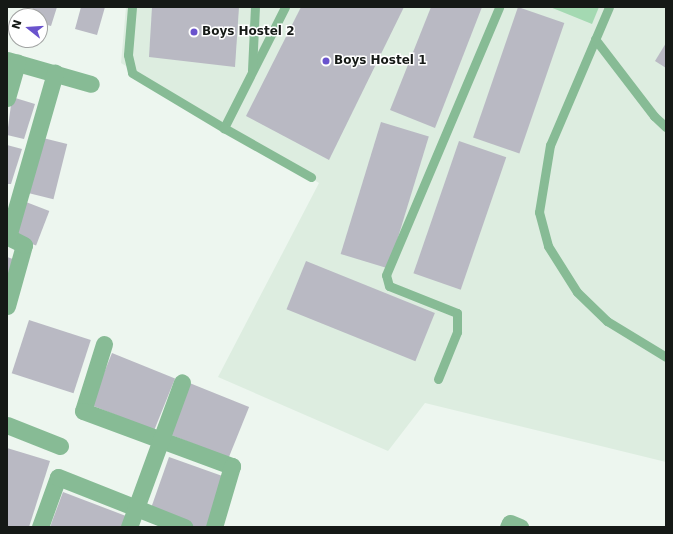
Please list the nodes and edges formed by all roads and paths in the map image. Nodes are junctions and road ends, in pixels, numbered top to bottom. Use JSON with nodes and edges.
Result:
{"nodes":[{"id":1,"x":132,"y":7,"type":"edge"},
{"id":2,"x":255,"y":7,"type":"edge"},
{"id":3,"x":285,"y":7,"type":"edge"},
{"id":4,"x":499,"y":7,"type":"edge"},
{"id":5,"x":609,"y":7,"type":"edge"},
{"id":6,"x":595,"y":39,"type":"junction"},
{"id":7,"x":12,"y":61,"type":"edge"},
{"id":8,"x":55,"y":73,"type":"junction"},
{"id":9,"x":252,"y":73,"type":"junction"},
{"id":10,"x":91,"y":84,"type":"dead end"},
{"id":11,"x":7,"y":98,"type":"edge"},
{"id":12,"x":666,"y":127,"type":"edge"},
{"id":13,"x":224,"y":128,"type":"junction"},
{"id":14,"x":311,"y":177,"type":"dead end"},
{"id":15,"x":7,"y":306,"type":"edge"},
{"id":16,"x":104,"y":344,"type":"dead end"},
{"id":17,"x":666,"y":357,"type":"edge"},
{"id":18,"x":438,"y":379,"type":"dead end"},
{"id":19,"x":182,"y":382,"type":"dead end"},
{"id":20,"x":7,"y":425,"type":"edge"},
{"id":21,"x":160,"y":441,"type":"junction"},
{"id":22,"x":60,"y":446,"type":"dead end"},
{"id":23,"x":136,"y":507,"type":"junction"},
{"id":24,"x":40,"y":527,"type":"edge"},
{"id":25,"x":129,"y":527,"type":"edge"},
{"id":26,"x":184,"y":527,"type":"edge"},
{"id":27,"x":214,"y":527,"type":"edge"},
{"id":28,"x":508,"y":527,"type":"edge"},
{"id":29,"x":520,"y":527,"type":"edge"}],
"edges":[{"from":1,"to":13,"type":"lane"},
{"from":2,"to":9,"type":"lane"},
{"from":3,"to":9,"type":"lane"},
{"from":4,"to":18,"type":"lane"},
{"from":5,"to":6,"type":"lane"},
{"from":6,"to":12,"type":"lane"},
{"from":6,"to":17,"type":"lane"},
{"from":7,"to":8,"type":"street"},
{"from":7,"to":11,"type":"street"},
{"from":8,"to":10,"type":"street"},
{"from":8,"to":15,"type":"street"},
{"from":9,"to":13,"type":"lane"},
{"from":13,"to":14,"type":"lane"},
{"from":16,"to":21,"type":"street"},
{"from":19,"to":21,"type":"street"},
{"from":20,"to":22,"type":"street"},
{"from":21,"to":23,"type":"street"},
{"from":21,"to":27,"type":"street"},
{"from":23,"to":24,"type":"street"},
{"from":23,"to":25,"type":"street"},
{"from":23,"to":26,"type":"street"},
{"from":28,"to":29,"type":"street"}]}
